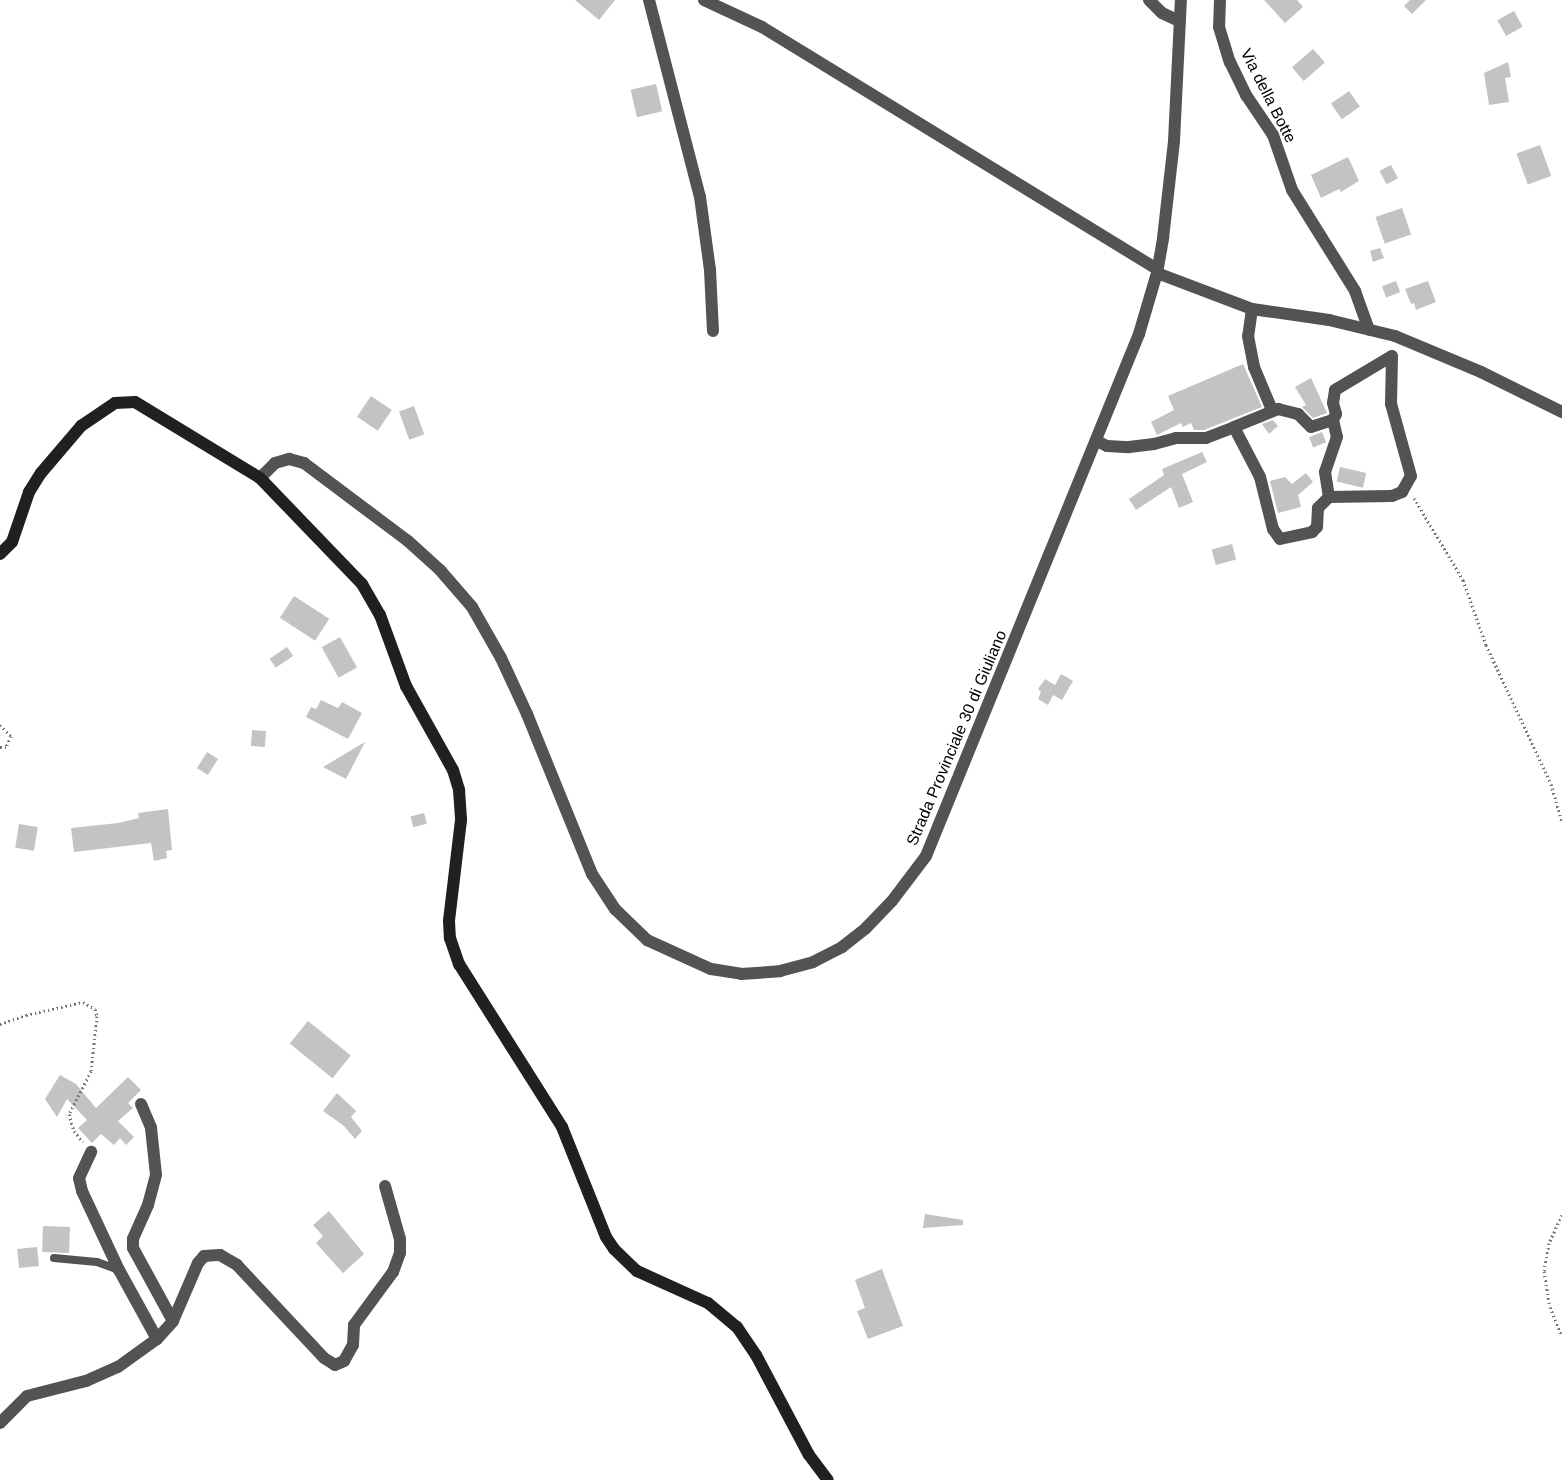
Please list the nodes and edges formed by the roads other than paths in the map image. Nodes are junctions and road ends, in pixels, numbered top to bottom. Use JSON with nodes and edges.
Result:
{"nodes":[{"id":1,"x":649,"y":0,"type":"edge"},
{"id":2,"x":704,"y":0,"type":"edge"},
{"id":3,"x":1149,"y":0,"type":"edge"},
{"id":4,"x":1181,"y":0,"type":"edge"},
{"id":5,"x":1220,"y":0,"type":"edge"},
{"id":6,"x":1179,"y":21,"type":"junction"},
{"id":7,"x":1157,"y":271,"type":"junction"},
{"id":8,"x":1252,"y":309,"type":"junction"},
{"id":9,"x":1369,"y":330,"type":"junction"},
{"id":10,"x":713,"y":331,"type":"dead end"},
{"id":11,"x":1272,"y":410,"type":"junction"},
{"id":12,"x":1562,"y":412,"type":"edge"},
{"id":13,"x":1333,"y":420,"type":"junction"},
{"id":14,"x":1234,"y":427,"type":"junction"},
{"id":15,"x":1097,"y":441,"type":"junction"},
{"id":16,"x":260,"y":478,"type":"junction"},
{"id":17,"x":1329,"y":497,"type":"junction"},
{"id":18,"x":0,"y":554,"type":"edge"},
{"id":19,"x":141,"y":1104,"type":"dead end"},
{"id":20,"x":91,"y":1152,"type":"road end"},
{"id":21,"x":385,"y":1186,"type":"dead end"},
{"id":22,"x":54,"y":1258,"type":"dead end"},
{"id":23,"x":119,"y":1270,"type":"junction"},
{"id":24,"x":173,"y":1321,"type":"junction"},
{"id":25,"x":157,"y":1339,"type":"junction"},
{"id":26,"x":0,"y":1423,"type":"edge"},
{"id":27,"x":828,"y":1480,"type":"edge"}],
"edges":[{"from":1,"to":10,"type":"street"},
{"from":2,"to":7,"type":"street"},
{"from":3,"to":6,"type":"street"},
{"from":4,"to":6,"type":"street","name":"Strada Provinciale 30 di Giuliano"},
{"from":5,"to":9,"type":"street","name":"Via della Botte"},
{"from":6,"to":7,"type":"street","name":"Strada Provinciale 30 di Giuliano"},
{"from":7,"to":8,"type":"street"},
{"from":7,"to":15,"type":"street","name":"Strada Provinciale 30 di Giuliano"},
{"from":8,"to":9,"type":"street"},
{"from":8,"to":11,"type":"street"},
{"from":9,"to":12,"type":"street"},
{"from":11,"to":13,"type":"street"},
{"from":11,"to":14,"type":"street"},
{"from":13,"to":17,"type":"street"},
{"from":13,"to":17,"type":"street"},
{"from":14,"to":15,"type":"street"},
{"from":14,"to":17,"type":"street"},
{"from":15,"to":16,"type":"street","name":"Strada Provinciale 30 di Giuliano"},
{"from":16,"to":18,"type":"main road"},
{"from":16,"to":27,"type":"main road"},
{"from":19,"to":24,"type":"street"},
{"from":20,"to":23,"type":"street"},
{"from":21,"to":24,"type":"street"},
{"from":22,"to":23,"type":"lane"},
{"from":23,"to":25,"type":"street"},
{"from":24,"to":25,"type":"street"},
{"from":25,"to":26,"type":"street"}]}
